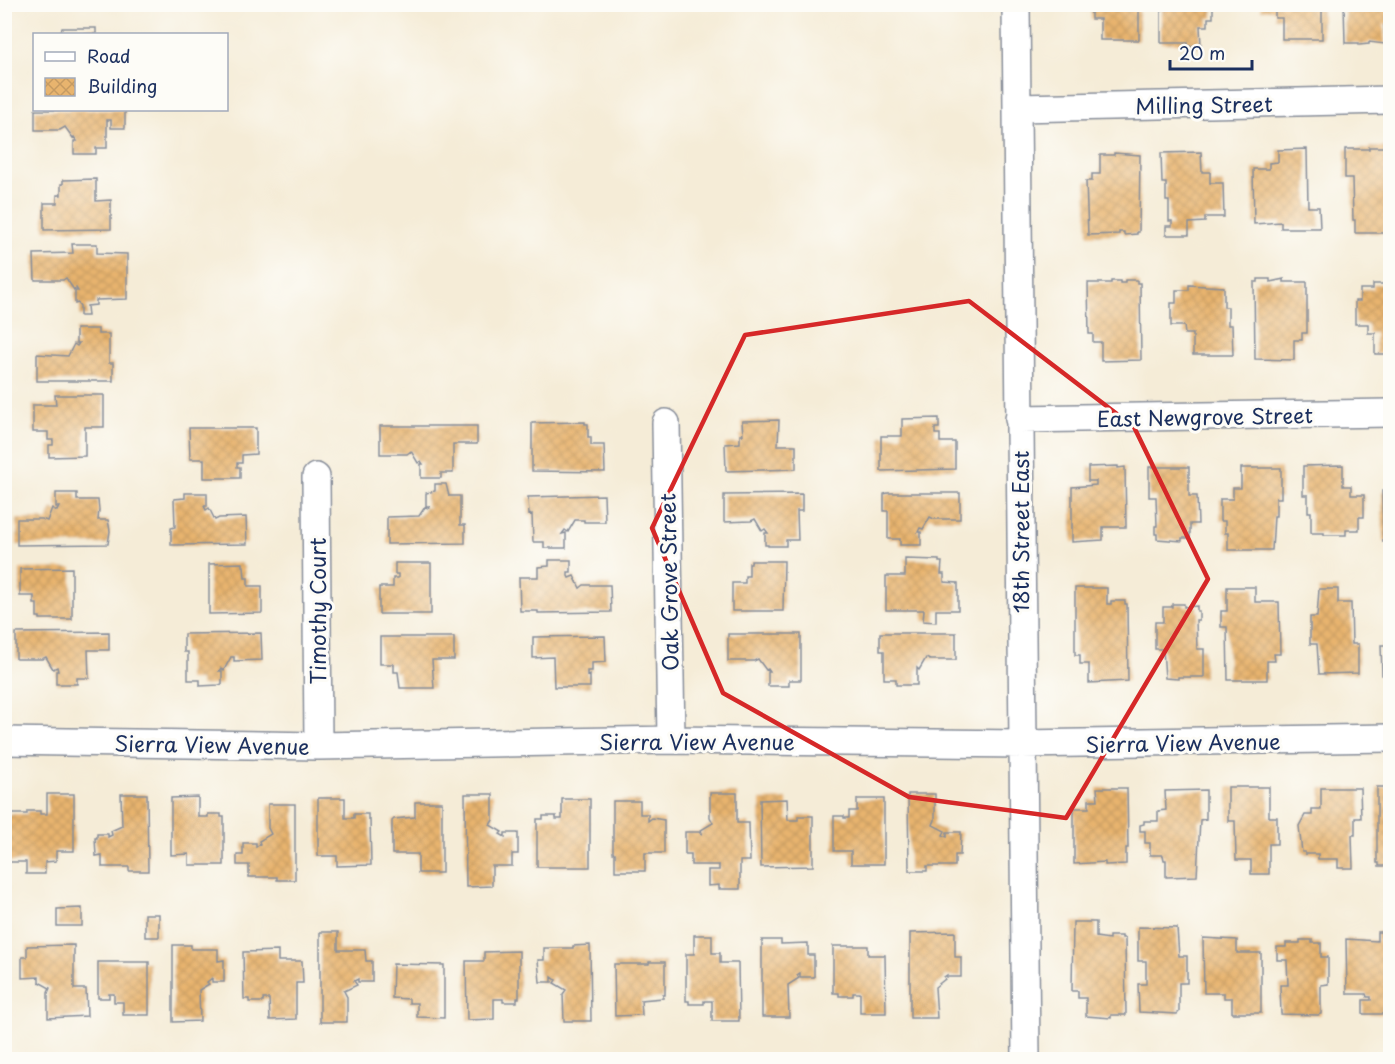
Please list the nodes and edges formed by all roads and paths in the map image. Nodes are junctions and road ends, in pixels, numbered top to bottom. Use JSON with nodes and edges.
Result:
{"nodes":[{"id":1,"x":1016,"y":4,"type":"edge"},
{"id":2,"x":1390,"y":100,"type":"edge"},
{"id":3,"x":1017,"y":108,"type":"junction"},
{"id":4,"x":1390,"y":413,"type":"edge"},
{"id":5,"x":1019,"y":419,"type":"junction"},
{"id":6,"x":666,"y":423,"type":"dead end"},
{"id":7,"x":316,"y":477,"type":"dead end"},
{"id":8,"x":1390,"y":738,"type":"edge"},
{"id":9,"x":671,"y":740,"type":"junction"},
{"id":10,"x":4,"y":741,"type":"edge"},
{"id":11,"x":1022,"y":744,"type":"junction"},
{"id":12,"x":318,"y":746,"type":"junction"},
{"id":13,"x":1026,"y":1059,"type":"edge"}],
"edges":[{"from":1,"to":3,"type":"street","name":"18th Street East"},
{"from":2,"to":3,"type":"street","name":"Milling Street"},
{"from":3,"to":5,"type":"street","name":"18th Street East"},
{"from":4,"to":5,"type":"street","name":"East Newgrove Street"},
{"from":5,"to":11,"type":"street","name":"18th Street East"},
{"from":6,"to":9,"type":"street","name":"Oak Grove Street"},
{"from":7,"to":12,"type":"street","name":"Timothy Court"},
{"from":8,"to":11,"type":"street","name":"Sierra View Avenue"},
{"from":9,"to":11,"type":"street","name":"Sierra View Avenue"},
{"from":9,"to":12,"type":"street","name":"Sierra View Avenue"},
{"from":10,"to":12,"type":"street","name":"Sierra View Avenue"},
{"from":11,"to":13,"type":"street","name":"18th Street East"}]}
